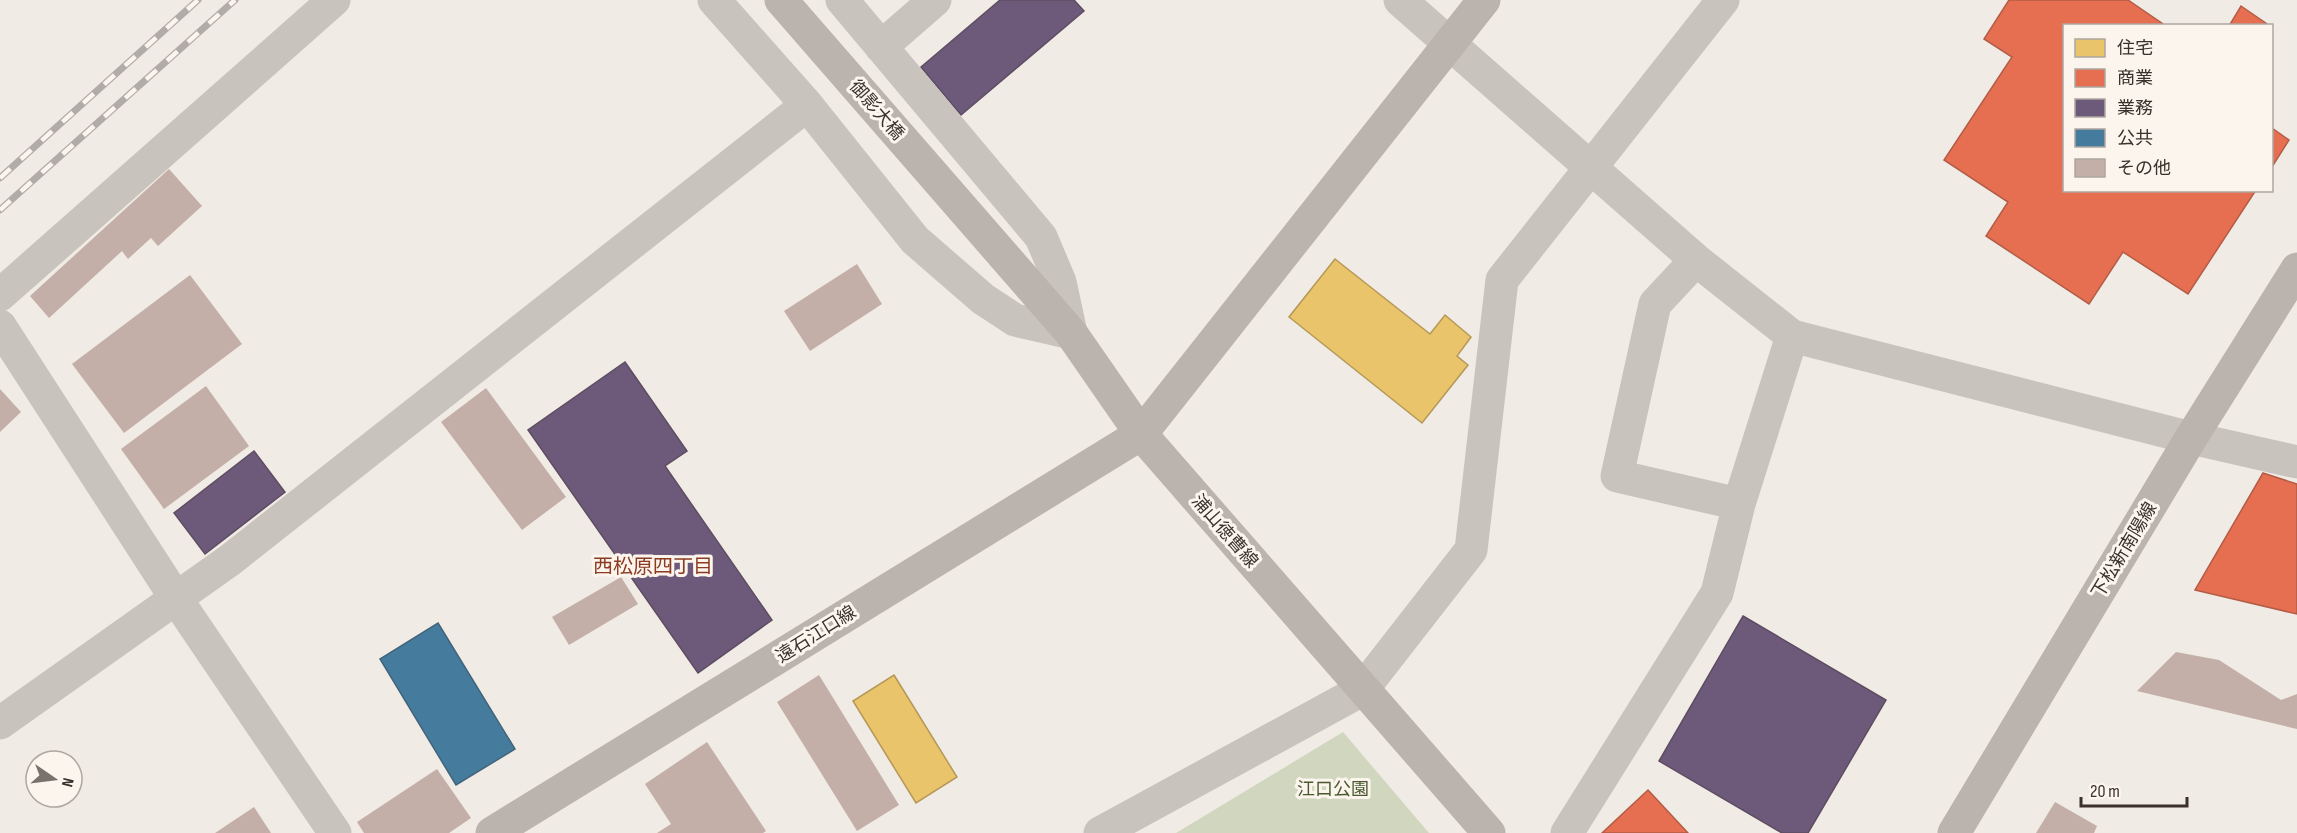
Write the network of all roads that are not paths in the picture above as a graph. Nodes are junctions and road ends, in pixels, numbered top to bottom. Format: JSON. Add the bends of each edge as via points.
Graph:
{"nodes":[{"id":1,"x":334,"y":0,"type":"edge"},
{"id":2,"x":714,"y":0,"type":"edge"},
{"id":3,"x":781,"y":0,"type":"edge"},
{"id":4,"x":842,"y":0,"type":"edge"},
{"id":5,"x":935,"y":0,"type":"edge"},
{"id":6,"x":1400,"y":0,"type":"edge"},
{"id":7,"x":1484,"y":0,"type":"edge"},
{"id":8,"x":1723,"y":0,"type":"edge"},
{"id":9,"x":1450,"y":43,"type":"junction"},
{"id":10,"x":881,"y":47,"type":"junction"},
{"id":11,"x":807,"y":105,"type":"junction"},
{"id":12,"x":1592,"y":168,"type":"junction"},
{"id":13,"x":972,"y":221,"type":"joint"},
{"id":14,"x":1696,"y":260,"type":"junction"},
{"id":15,"x":2297,"y":268,"type":"edge"},
{"id":16,"x":0,"y":295,"type":"edge"},
{"id":17,"x":0,"y":326,"type":"edge"},
{"id":18,"x":1071,"y":333,"type":"junction"},
{"id":19,"x":1792,"y":336,"type":"junction"},
{"id":20,"x":1141,"y":434,"type":"junction"},
{"id":21,"x":2191,"y":438,"type":"junction"},
{"id":22,"x":2297,"y":462,"type":"edge"},
{"id":23,"x":1739,"y":504,"type":"junction"},
{"id":24,"x":175,"y":597,"type":"junction"},
{"id":25,"x":1362,"y":690,"type":"junction"},
{"id":26,"x":0,"y":723,"type":"edge"},
{"id":27,"x":335,"y":833,"type":"edge"},
{"id":28,"x":492,"y":833,"type":"edge"},
{"id":29,"x":1100,"y":833,"type":"edge"},
{"id":30,"x":1489,"y":833,"type":"edge"},
{"id":31,"x":1567,"y":833,"type":"edge"},
{"id":32,"x":1954,"y":833,"type":"edge"}],
"edges":[{"from":1,"to":16,"type":"street"},
{"from":2,"to":11,"type":"street"},
{"from":3,"to":13,"type":"street","name":"御影大橋"},
{"from":4,"to":10,"type":"street"},
{"from":5,"to":10,"type":"street"},
{"from":6,"to":9,"type":"street"},
{"from":7,"to":9,"type":"street"},
{"from":8,"to":12,"type":"street"},
{"from":9,"to":12,"type":"street"},
{"from":9,"to":20,"type":"street"},
{"from":10,"to":18,"type":"street","via":[[1041,237],[1060,282]]},
{"from":11,"to":18,"type":"street","via":[[915,240],[983,299],[1015,320]]},
{"from":11,"to":24,"type":"street","via":[[230,560]]},
{"from":12,"to":14,"type":"street"},
{"from":12,"to":25,"type":"street","via":[[1502,280],[1471,550]]},
{"from":13,"to":18,"type":"street","name":"浦山徳曹線"},
{"from":14,"to":19,"type":"street"},
{"from":14,"to":23,"type":"street","via":[[1655,304],[1617,476]]},
{"from":15,"to":21,"type":"street","name":"下松新南陽線"},
{"from":17,"to":24,"type":"street"},
{"from":18,"to":20,"type":"street","name":"浦山徳曹線"},
{"from":19,"to":21,"type":"street"},
{"from":19,"to":23,"type":"street"},
{"from":20,"to":25,"type":"street","name":"浦山徳曹線"},
{"from":20,"to":28,"type":"street","name":"遠石江口線"},
{"from":21,"to":22,"type":"street"},
{"from":21,"to":32,"type":"street","name":"下松新南陽線"},
{"from":23,"to":31,"type":"street","via":[[1717,593]]},
{"from":24,"to":26,"type":"street"},
{"from":24,"to":27,"type":"street"},
{"from":25,"to":29,"type":"street"},
{"from":25,"to":30,"type":"street","name":"浦山徳曹線"}]}
